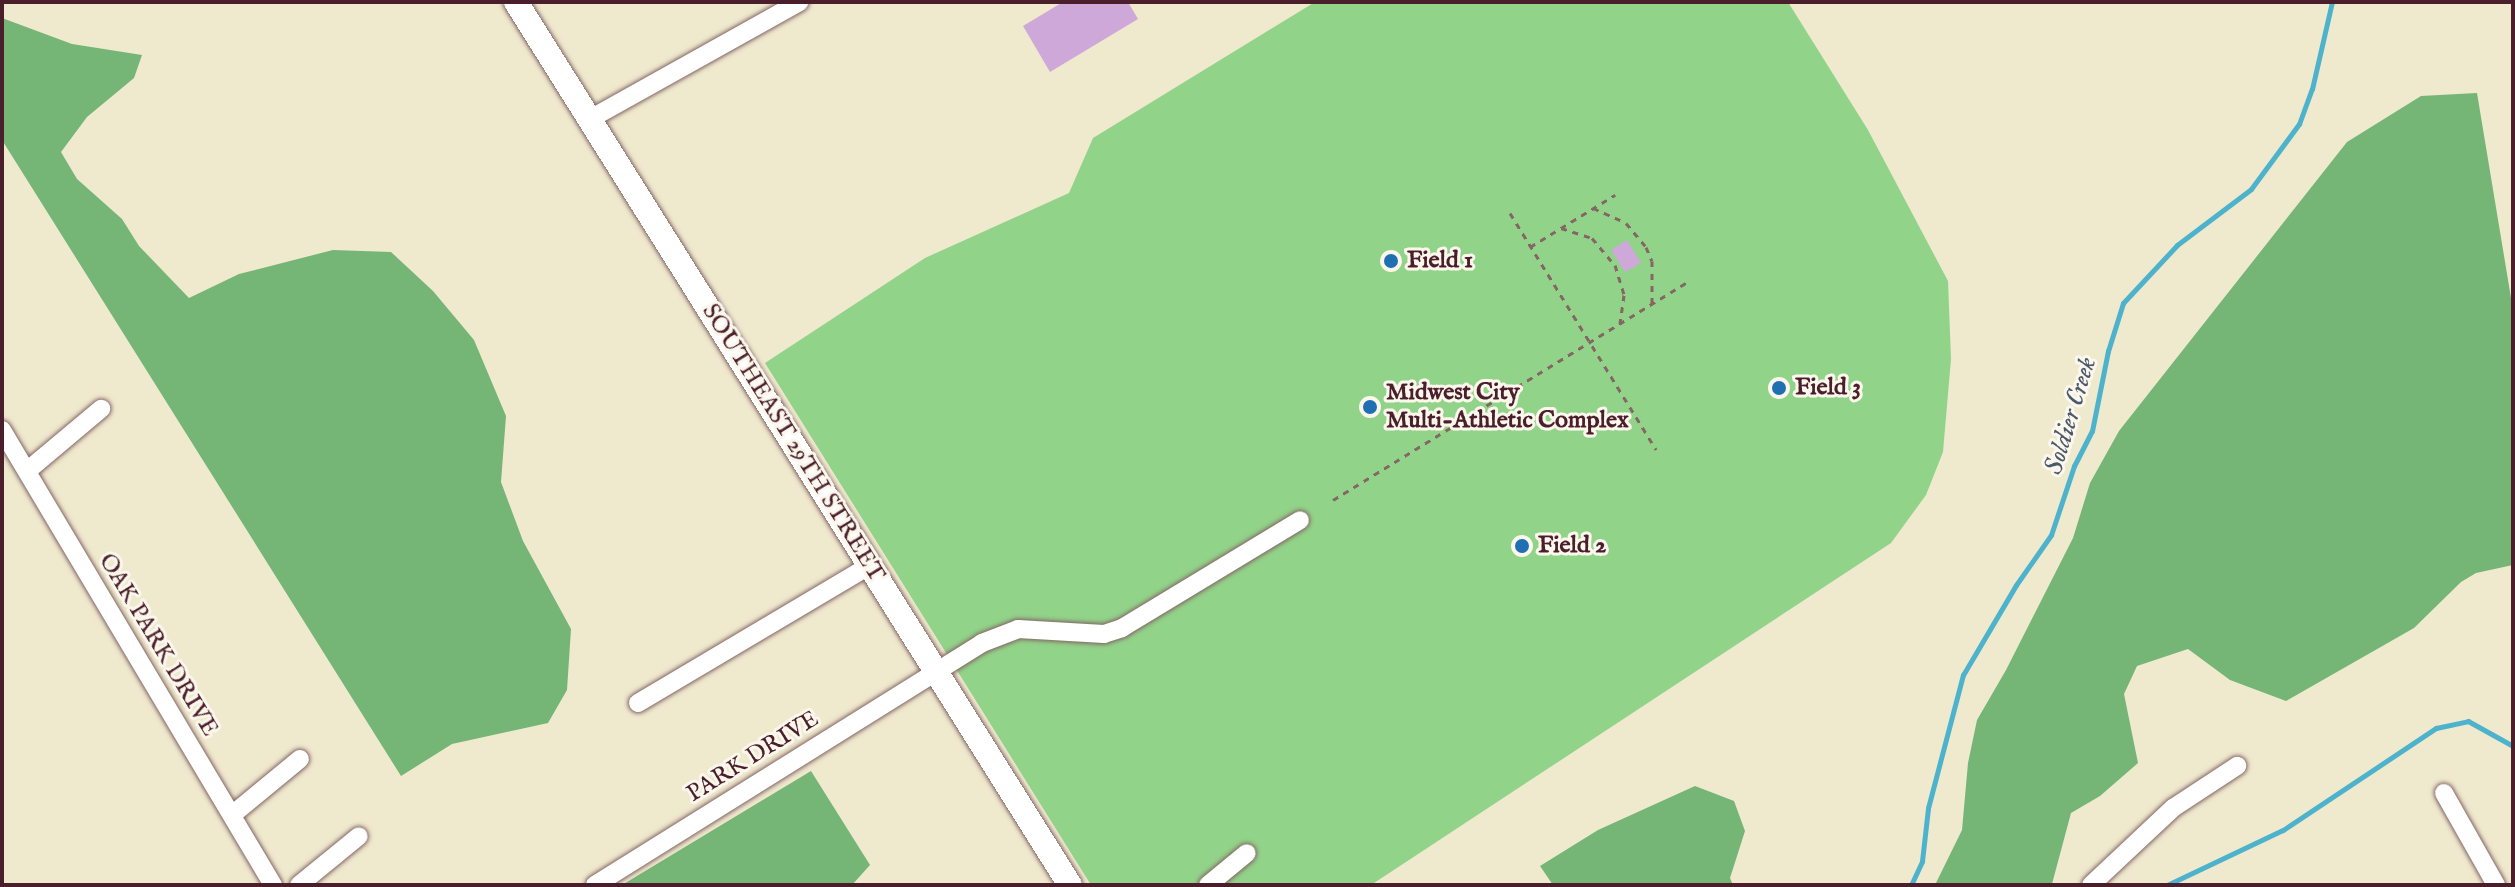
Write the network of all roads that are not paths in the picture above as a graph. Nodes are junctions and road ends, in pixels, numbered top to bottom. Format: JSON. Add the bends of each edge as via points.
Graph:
{"nodes":[{"id":1,"x":516,"y":2,"type":"edge"},
{"id":2,"x":799,"y":2,"type":"edge"},
{"id":3,"x":590,"y":119,"type":"junction"},
{"id":4,"x":101,"y":409,"type":"dead end"},
{"id":5,"x":2,"y":430,"type":"edge"},
{"id":6,"x":27,"y":471,"type":"junction"},
{"id":7,"x":1300,"y":520,"type":"dead end"},
{"id":8,"x":870,"y":565,"type":"junction"},
{"id":9,"x":936,"y":670,"type":"junction"},
{"id":10,"x":638,"y":703,"type":"dead end"},
{"id":11,"x":300,"y":759,"type":"dead end"},
{"id":12,"x":2237,"y":766,"type":"dead end"},
{"id":13,"x":2444,"y":793,"type":"dead end"},
{"id":14,"x":232,"y":815,"type":"junction"},
{"id":15,"x":359,"y":836,"type":"dead end"},
{"id":16,"x":1247,"y":853,"type":"dead end"},
{"id":17,"x":273,"y":885,"type":"edge"},
{"id":18,"x":299,"y":885,"type":"edge"},
{"id":19,"x":595,"y":885,"type":"edge"},
{"id":20,"x":1070,"y":885,"type":"edge"},
{"id":21,"x":1208,"y":885,"type":"edge"},
{"id":22,"x":2091,"y":885,"type":"edge"},
{"id":23,"x":2496,"y":885,"type":"edge"}],
"edges":[{"from":1,"to":3,"type":"main road","name":"SOUTHEAST 29TH STREET"},
{"from":2,"to":3,"type":"street"},
{"from":3,"to":8,"type":"main road","name":"SOUTHEAST 29TH STREET"},
{"from":4,"to":6,"type":"street"},
{"from":5,"to":6,"type":"street","name":"OAK PARK DRIVE"},
{"from":6,"to":14,"type":"street","name":"OAK PARK DRIVE"},
{"from":7,"to":9,"type":"street","name":"PARK DRIVE","via":[[1122,628],[1104,634],[1018,629]]},
{"from":8,"to":9,"type":"main road","name":"SOUTHEAST 29TH STREET"},
{"from":8,"to":10,"type":"street"},
{"from":9,"to":19,"type":"street","name":"PARK DRIVE"},
{"from":9,"to":20,"type":"main road","name":"SOUTHEAST 29TH STREET"},
{"from":11,"to":14,"type":"street"},
{"from":12,"to":22,"type":"street","via":[[2173,808]]},
{"from":13,"to":23,"type":"street"},
{"from":14,"to":17,"type":"street","name":"OAK PARK DRIVE"},
{"from":15,"to":18,"type":"street"},
{"from":16,"to":21,"type":"street"}]}
